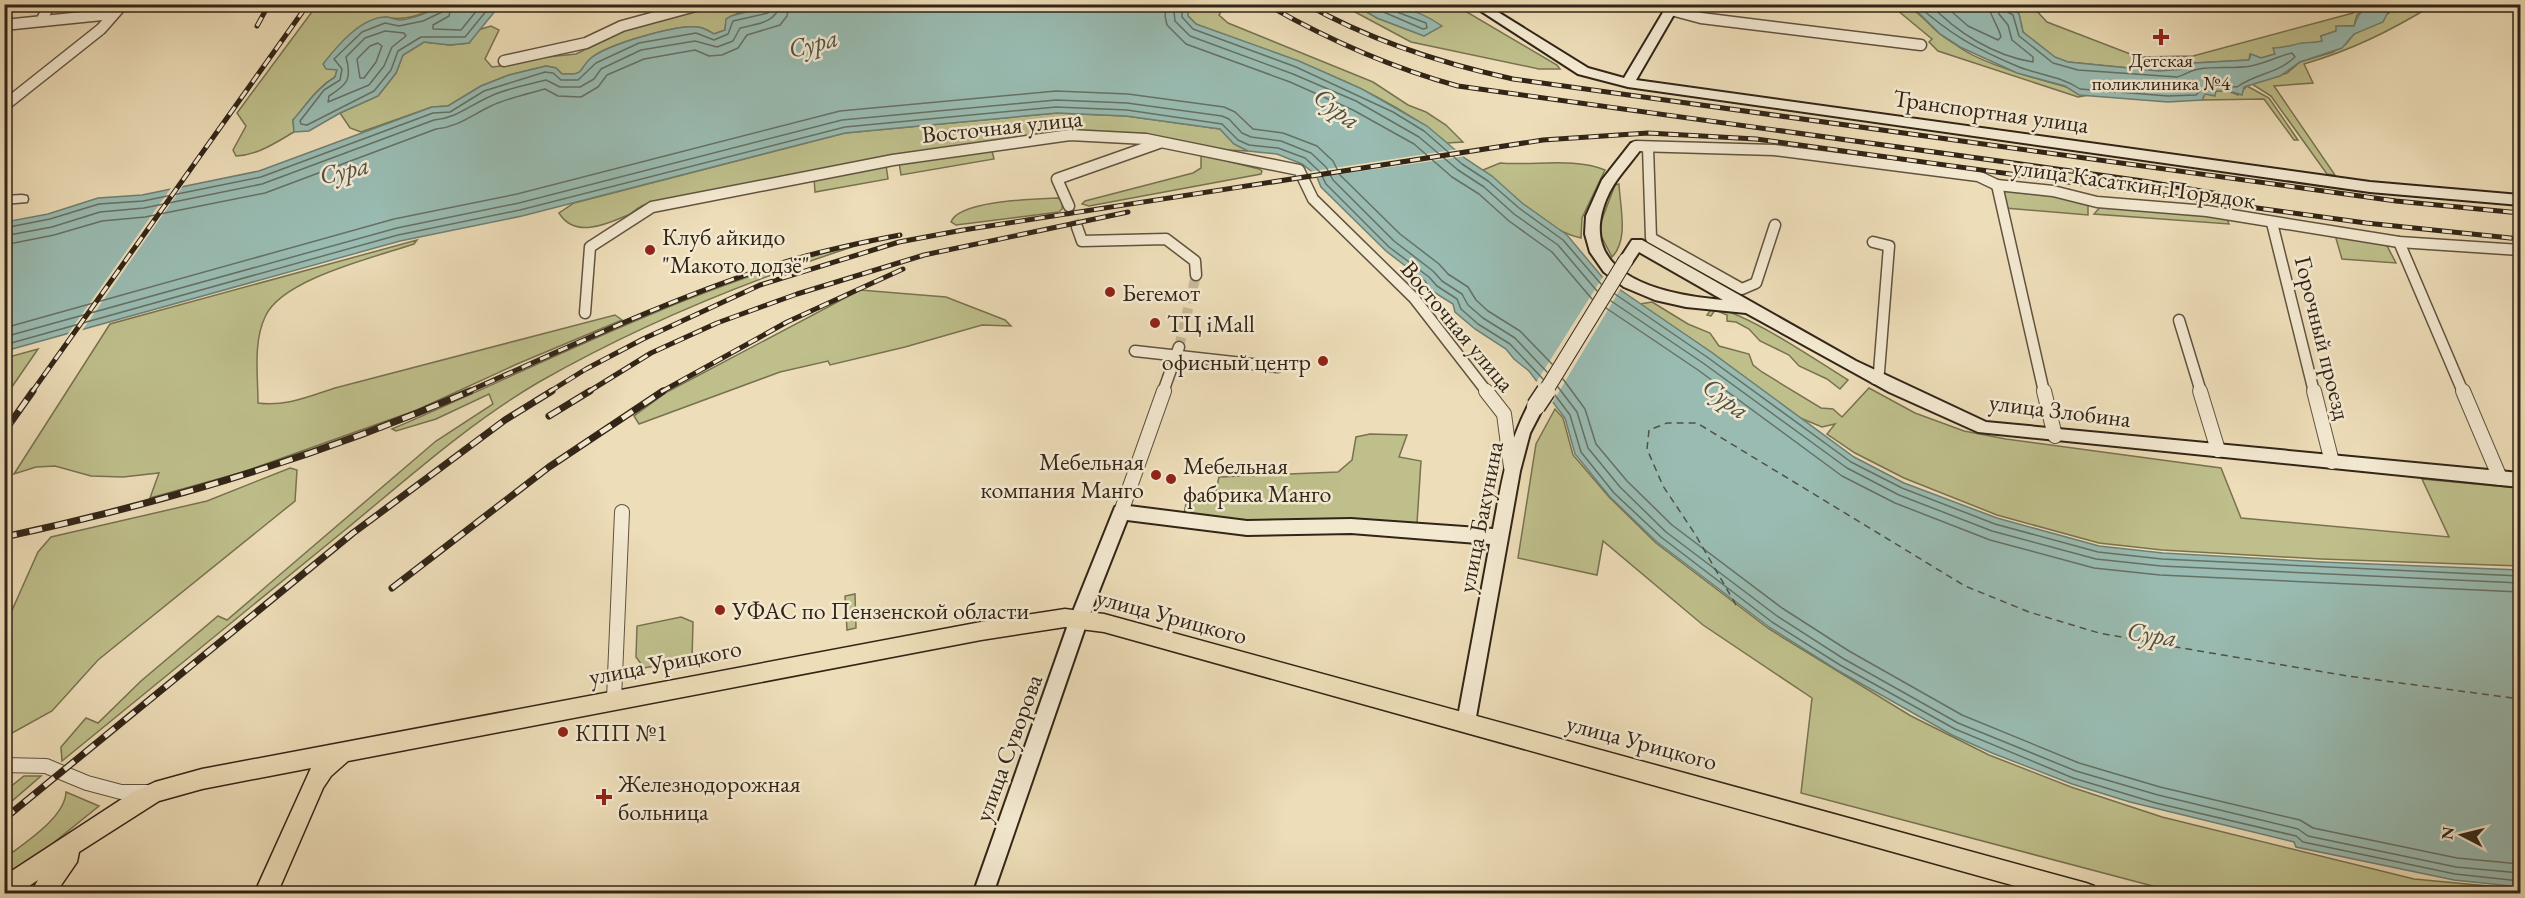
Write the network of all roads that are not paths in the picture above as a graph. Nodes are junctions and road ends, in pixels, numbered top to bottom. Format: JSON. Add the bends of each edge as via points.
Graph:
{"nodes":[{"id":1,"x":50,"y":4,"type":"edge"},
{"id":2,"x":123,"y":4,"type":"edge"},
{"id":3,"x":704,"y":4,"type":"edge"},
{"id":4,"x":1476,"y":4,"type":"edge"},
{"id":5,"x":1672,"y":8,"type":"edge"},
{"id":6,"x":112,"y":14,"type":"junction"},
{"id":7,"x":41,"y":21,"type":"junction"},
{"id":8,"x":4,"y":25,"type":"edge"},
{"id":9,"x":1921,"y":45,"type":"dead end"},
{"id":10,"x":504,"y":61,"type":"dead end"},
{"id":11,"x":1628,"y":83,"type":"junction"},
{"id":12,"x":4,"y":106,"type":"edge"},
{"id":13,"x":1162,"y":142,"type":"junction"},
{"id":14,"x":1642,"y":146,"type":"junction"},
{"id":15,"x":1997,"y":185,"type":"junction"},
{"id":16,"x":22,"y":199,"type":"dead end"},
{"id":17,"x":4,"y":200,"type":"edge"},
{"id":18,"x":2520,"y":200,"type":"edge"},
{"id":19,"x":1069,"y":206,"type":"tunnel mouth"},
{"id":20,"x":2272,"y":224,"type":"junction"},
{"id":21,"x":1775,"y":225,"type":"dead end"},
{"id":22,"x":1077,"y":227,"type":"tunnel mouth"},
{"id":23,"x":1873,"y":242,"type":"dead end"},
{"id":24,"x":2399,"y":242,"type":"junction"},
{"id":25,"x":1637,"y":243,"type":"joint"},
{"id":26,"x":2520,"y":250,"type":"edge"},
{"id":27,"x":1196,"y":275,"type":"tunnel mouth"},
{"id":28,"x":1752,"y":309,"type":"junction"},
{"id":29,"x":585,"y":313,"type":"dead end"},
{"id":30,"x":2179,"y":320,"type":"dead end"},
{"id":31,"x":1135,"y":351,"type":"dead end"},
{"id":32,"x":1177,"y":351,"type":"junction"},
{"id":33,"x":1278,"y":367,"type":"dead end"},
{"id":34,"x":1875,"y":379,"type":"junction"},
{"id":35,"x":2055,"y":436,"type":"junction"},
{"id":36,"x":2218,"y":450,"type":"junction"},
{"id":37,"x":2332,"y":462,"type":"junction"},
{"id":38,"x":1512,"y":471,"type":"junction"},
{"id":39,"x":2500,"y":478,"type":"junction"},
{"id":40,"x":2520,"y":480,"type":"edge"},
{"id":41,"x":622,"y":512,"type":"dead end"},
{"id":42,"x":1121,"y":512,"type":"junction"},
{"id":43,"x":1498,"y":537,"type":"junction"},
{"id":44,"x":1079,"y":619,"type":"junction"},
{"id":45,"x":614,"y":699,"type":"junction"},
{"id":46,"x":1467,"y":722,"type":"junction"},
{"id":47,"x":344,"y":750,"type":"junction"},
{"id":48,"x":295,"y":760,"type":"junction"},
{"id":49,"x":4,"y":765,"type":"edge"},
{"id":50,"x":315,"y":781,"type":"junction"},
{"id":51,"x":155,"y":792,"type":"junction"},
{"id":52,"x":97,"y":828,"type":"junction"},
{"id":53,"x":4,"y":889,"type":"edge"},
{"id":54,"x":41,"y":894,"type":"edge"},
{"id":55,"x":265,"y":894,"type":"edge"},
{"id":56,"x":982,"y":894,"type":"edge"},
{"id":57,"x":2086,"y":894,"type":"edge"}],
"edges":[{"from":1,"to":7,"type":"street"},
{"from":2,"to":6,"type":"street"},
{"from":3,"to":10,"type":"street","via":[[622,26],[586,43]]},
{"from":4,"to":11,"type":"main road","name":"Транспортная улица","via":[[1583,71]]},
{"from":5,"to":9,"type":"street","via":[[1701,18]]},
{"from":5,"to":11,"type":"main road"},
{"from":6,"to":7,"type":"street"},
{"from":6,"to":12,"type":"street","via":[[101,29]]},
{"from":7,"to":8,"type":"street"},
{"from":11,"to":18,"type":"main road","name":"Транспортная улица","via":[[2370,187]]},
{"from":13,"to":19,"type":"street","via":[[1057,179]]},
{"from":13,"to":29,"type":"street","name":"Восточная улица","via":[[1070,135],[893,160],[652,207],[590,247]]},
{"from":13,"to":38,"type":"street","name":"Восточная улица","via":[[1299,170],[1313,200],[1414,298],[1504,414]]},
{"from":14,"to":15,"type":"street","name":"улица Касаткин Порядок","via":[[1774,150],[1978,176]]},
{"from":14,"to":21,"type":"street","via":[[1651,238],[1742,289],[1756,283]]},
{"from":14,"to":28,"type":"main road","via":[[1618,166],[1591,223],[1591,239],[1600,260],[1629,284],[1652,292]]},
{"from":15,"to":20,"type":"street","name":"улица Касаткин Порядок","via":[[2053,190],[2097,202],[2206,211]]},
{"from":15,"to":35,"type":"street"},
{"from":16,"to":17,"type":"street"},
{"from":20,"to":24,"type":"street","name":"улица Касаткин Порядок"},
{"from":20,"to":37,"type":"street","name":"Горочный проезд"},
{"from":22,"to":27,"type":"street","via":[[1082,241],[1166,239],[1195,261]]},
{"from":23,"to":34,"type":"street","via":[[1889,246],[1879,372]]},
{"from":24,"to":26,"type":"street","name":"улица Касаткин Порядок"},
{"from":24,"to":39,"type":"street"},
{"from":25,"to":28,"type":"main road","name":"улица Злобина"},
{"from":25,"to":38,"type":"main road","name":"улица Бакунина","bridge":true,"via":[[1536,406],[1522,433]]},
{"from":28,"to":34,"type":"main road","name":"улица Злобина"},
{"from":30,"to":36,"type":"street"},
{"from":31,"to":32,"type":"street"},
{"from":32,"to":33,"type":"street"},
{"from":32,"to":42,"type":"street"},
{"from":34,"to":35,"type":"main road","name":"улица Злобина","via":[[1984,428]]},
{"from":35,"to":36,"type":"main road","name":"улица Злобина"},
{"from":36,"to":37,"type":"main road","name":"улица Злобина"},
{"from":37,"to":39,"type":"main road","name":"улица Злобина"},
{"from":38,"to":43,"type":"main road","name":"улица Бакунина"},
{"from":39,"to":40,"type":"main road","name":"улица Злобина"},
{"from":41,"to":45,"type":"street"},
{"from":42,"to":43,"type":"main road","via":[[1247,528],[1351,526]]},
{"from":42,"to":44,"type":"main road","name":"улица Суворова"},
{"from":43,"to":46,"type":"main road","name":"улица Бакунина"},
{"from":44,"to":45,"type":"main road","name":"улица Урицкого","via":[[981,631]]},
{"from":44,"to":46,"type":"main road","name":"улица Урицкого"},
{"from":44,"to":56,"type":"main road","name":"улица Суворова"},
{"from":45,"to":47,"type":"main road","name":"улица Урицкого"},
{"from":46,"to":57,"type":"main road","name":"улица Урицкого"},
{"from":47,"to":48,"type":"main road","name":"улица Урицкого"},
{"from":47,"to":50,"type":"main road"},
{"from":48,"to":50,"type":"main road","via":[[312,765]]},
{"from":48,"to":51,"type":"main road","name":"улица Урицкого"},
{"from":49,"to":51,"type":"street","via":[[46,766],[121,792]]},
{"from":50,"to":55,"type":"main road"},
{"from":51,"to":52,"type":"main road","name":"улица Урицкого"},
{"from":52,"to":53,"type":"main road"},
{"from":52,"to":54,"type":"main road","via":[[67,855]]}]}
